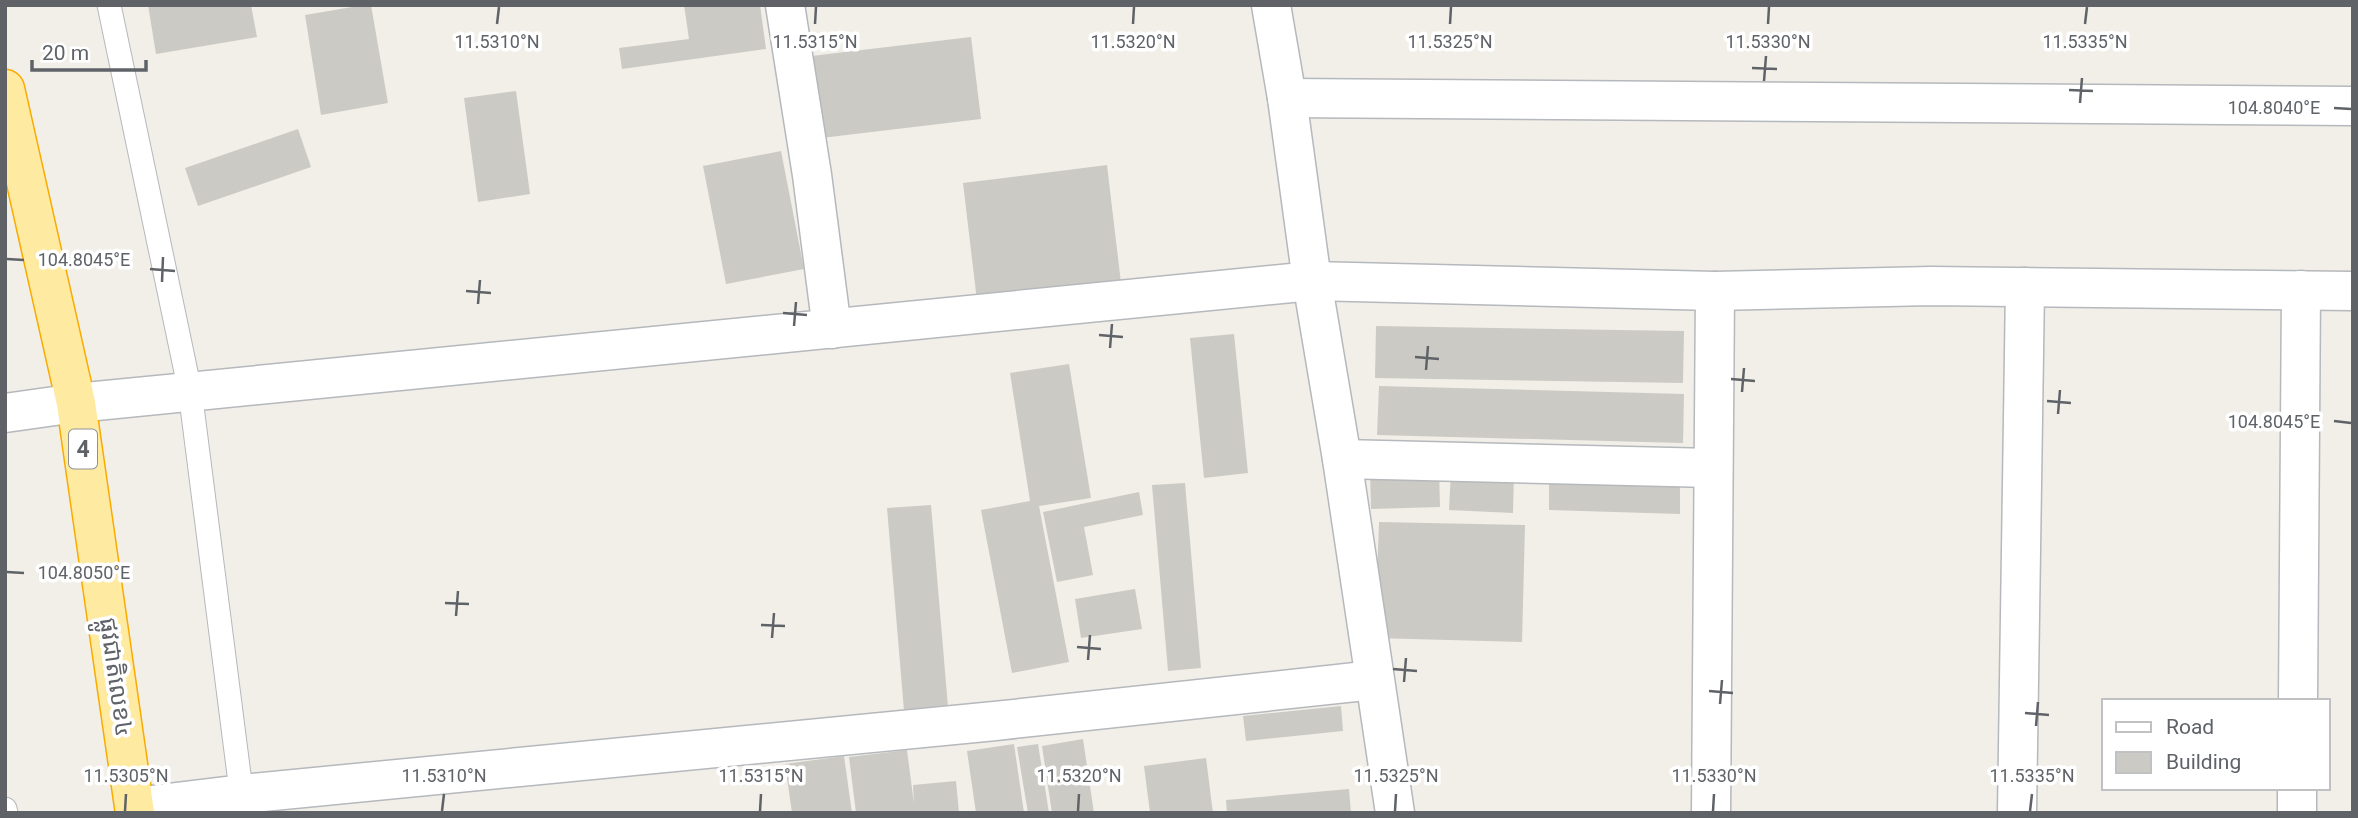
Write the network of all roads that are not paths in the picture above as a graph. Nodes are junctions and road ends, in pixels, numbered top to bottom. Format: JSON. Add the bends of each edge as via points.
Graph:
{"nodes":[{"id":1,"x":109,"y":5,"type":"edge"},
{"id":2,"x":785,"y":5,"type":"edge"},
{"id":3,"x":1271,"y":5,"type":"edge"},
{"id":4,"x":5,"y":89,"type":"edge"},
{"id":5,"x":1287,"y":98,"type":"junction"},
{"id":6,"x":2353,"y":106,"type":"edge"},
{"id":7,"x":1312,"y":281,"type":"junction"},
{"id":8,"x":2025,"y":287,"type":"junction"},
{"id":9,"x":1715,"y":290,"type":"junction"},
{"id":10,"x":2301,"y":290,"type":"junction"},
{"id":11,"x":2353,"y":290,"type":"edge"},
{"id":12,"x":832,"y":329,"type":"junction"},
{"id":13,"x":190,"y":391,"type":"junction"},
{"id":14,"x":76,"y":403,"type":"junction"},
{"id":15,"x":5,"y":413,"type":"edge"},
{"id":16,"x":1342,"y":459,"type":"junction"},
{"id":17,"x":1712,"y":468,"type":"junction"},
{"id":18,"x":1374,"y":680,"type":"junction"},
{"id":19,"x":2298,"y":699,"type":"edge"},
{"id":20,"x":2297,"y":790,"type":"edge"},
{"id":21,"x":243,"y":803,"type":"edge"},
{"id":22,"x":135,"y":810,"type":"edge"},
{"id":23,"x":1395,"y":813,"type":"edge"},
{"id":24,"x":1711,"y":813,"type":"edge"},
{"id":25,"x":2017,"y":813,"type":"edge"},
{"id":26,"x":2297,"y":813,"type":"edge"}],
"edges":[{"from":1,"to":13,"type":"lane"},
{"from":2,"to":12,"type":"street"},
{"from":3,"to":5,"type":"street"},
{"from":4,"to":14,"type":"highway","name":"ផ្លូវជាតិលេខ៤","number":"4"},
{"from":5,"to":6,"type":"street"},
{"from":5,"to":7,"type":"street"},
{"from":7,"to":9,"type":"street"},
{"from":7,"to":12,"type":"street"},
{"from":7,"to":16,"type":"street"},
{"from":8,"to":9,"type":"street"},
{"from":8,"to":10,"type":"street"},
{"from":8,"to":25,"type":"street"},
{"from":9,"to":17,"type":"street"},
{"from":10,"to":11,"type":"street"},
{"from":10,"to":19,"type":"street"},
{"from":12,"to":13,"type":"street"},
{"from":13,"to":14,"type":"street"},
{"from":13,"to":21,"type":"lane"},
{"from":14,"to":15,"type":"street"},
{"from":14,"to":22,"type":"highway","name":"ផ្លូវជាតិលេខ៤","number":"4"},
{"from":16,"to":17,"type":"street"},
{"from":16,"to":18,"type":"street"},
{"from":17,"to":24,"type":"street"},
{"from":18,"to":21,"type":"street"},
{"from":18,"to":23,"type":"street"},
{"from":20,"to":26,"type":"street"},
{"from":21,"to":22,"type":"street"}]}
